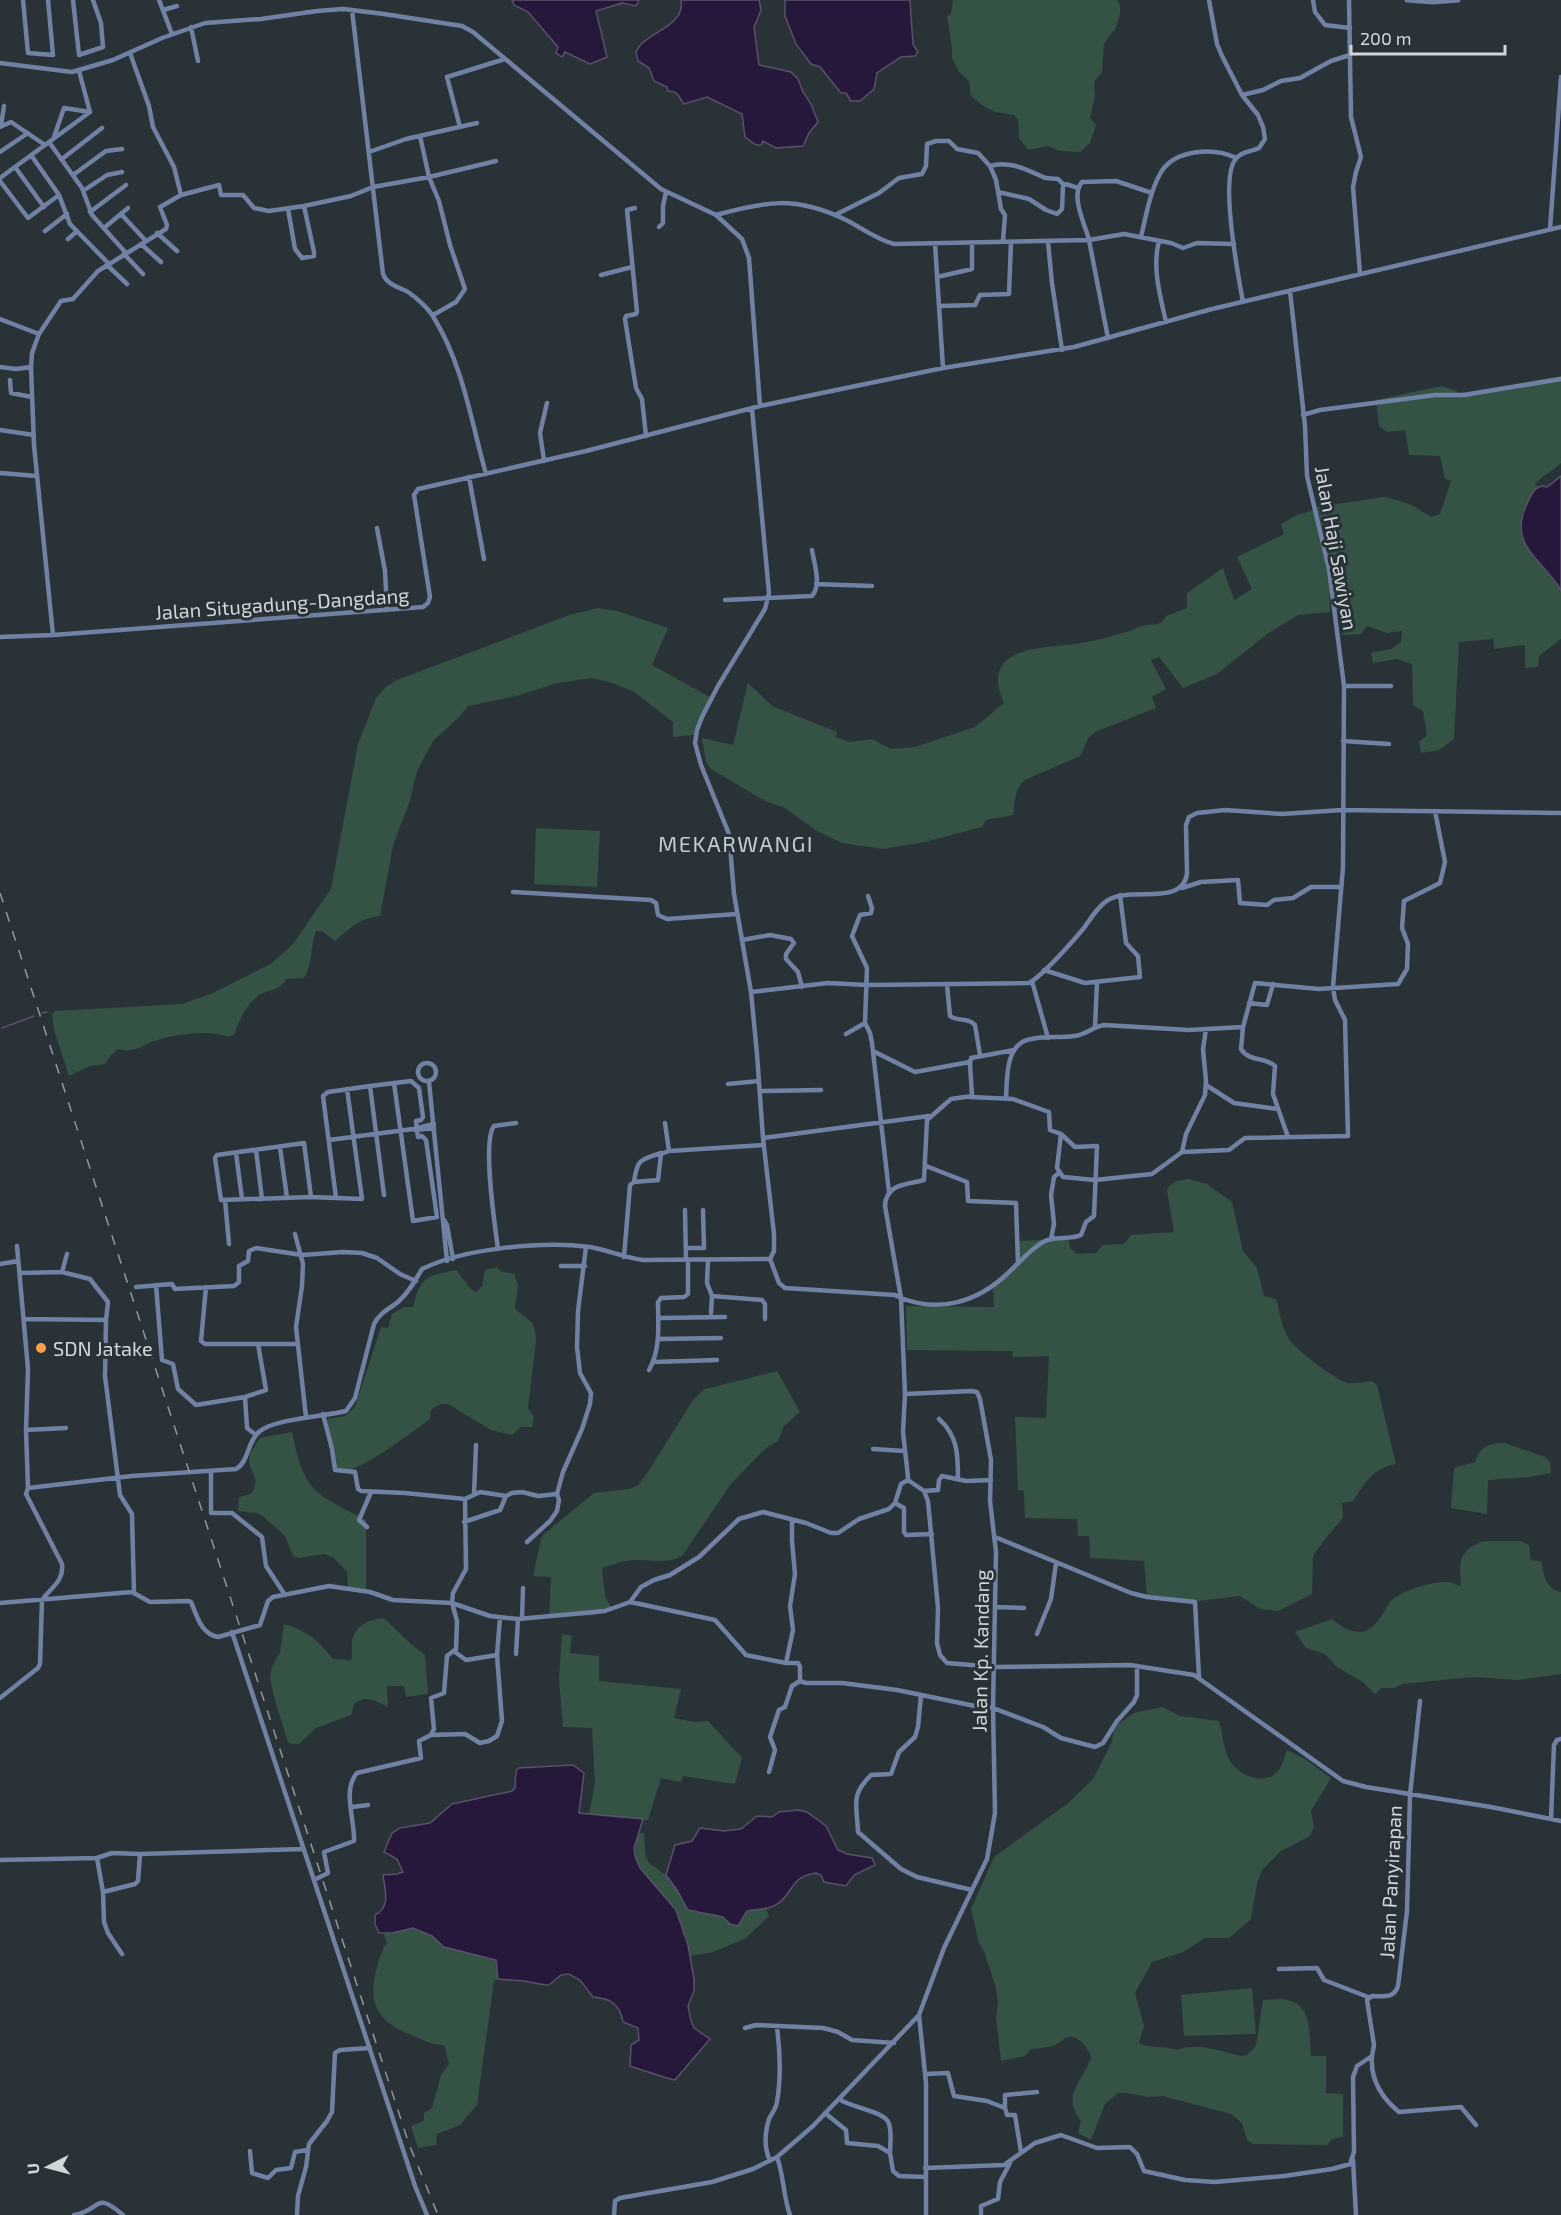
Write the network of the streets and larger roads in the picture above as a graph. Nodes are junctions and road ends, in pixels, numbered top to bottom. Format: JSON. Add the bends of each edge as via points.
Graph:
{"nodes":[{"id":1,"x":23,"y":0,"type":"edge"},
{"id":2,"x":48,"y":0,"type":"edge"},
{"id":3,"x":73,"y":0,"type":"edge"},
{"id":4,"x":93,"y":0,"type":"edge"},
{"id":5,"x":159,"y":0,"type":"edge"},
{"id":6,"x":1209,"y":0,"type":"edge"},
{"id":7,"x":1313,"y":0,"type":"edge"},
{"id":8,"x":1349,"y":0,"type":"edge"},
{"id":9,"x":1407,"y":0,"type":"edge"},
{"id":10,"x":1458,"y":0,"type":"edge"},
{"id":11,"x":177,"y":6,"type":"dead end"},
{"id":12,"x":163,"y":10,"type":"junction"},
{"id":13,"x":351,"y":10,"type":"junction"},
{"id":14,"x":191,"y":27,"type":"junction"},
{"id":15,"x":1350,"y":28,"type":"junction"},
{"id":16,"x":172,"y":34,"type":"junction"},
{"id":17,"x":130,"y":53,"type":"junction"},
{"id":18,"x":1350,"y":55,"type":"junction"},
{"id":19,"x":505,"y":59,"type":"junction"},
{"id":20,"x":198,"y":61,"type":"dead end"},
{"id":21,"x":0,"y":63,"type":"edge"},
{"id":22,"x":79,"y":71,"type":"junction"},
{"id":23,"x":1561,"y":77,"type":"edge"},
{"id":24,"x":1242,"y":95,"type":"junction"},
{"id":25,"x":4,"y":106,"type":"dead end"},
{"id":26,"x":90,"y":112,"type":"junction"},
{"id":27,"x":477,"y":123,"type":"dead end"},
{"id":28,"x":1,"y":126,"type":"edge"},
{"id":29,"x":460,"y":127,"type":"junction"},
{"id":30,"x":102,"y":128,"type":"dead end"},
{"id":31,"x":28,"y":133,"type":"junction"},
{"id":32,"x":420,"y":136,"type":"junction"},
{"id":33,"x":54,"y":138,"type":"junction"},
{"id":34,"x":47,"y":143,"type":"junction"},
{"id":35,"x":122,"y":149,"type":"dead end"},
{"id":36,"x":0,"y":152,"type":"edge"},
{"id":37,"x":369,"y":152,"type":"junction"},
{"id":38,"x":31,"y":155,"type":"junction"},
{"id":39,"x":1236,"y":158,"type":"junction"},
{"id":40,"x":62,"y":159,"type":"junction"},
{"id":41,"x":496,"y":161,"type":"dead end"},
{"id":42,"x":990,"y":166,"type":"junction"},
{"id":43,"x":15,"y":167,"type":"junction"},
{"id":44,"x":122,"y":171,"type":"dead end"},
{"id":45,"x":73,"y":175,"type":"junction"},
{"id":46,"x":429,"y":177,"type":"junction"},
{"id":47,"x":0,"y":179,"type":"edge"},
{"id":48,"x":126,"y":185,"type":"dead end"},
{"id":49,"x":1064,"y":185,"type":"junction"},
{"id":50,"x":373,"y":187,"type":"junction"},
{"id":51,"x":1078,"y":188,"type":"junction"},
{"id":52,"x":83,"y":191,"type":"junction"},
{"id":53,"x":666,"y":192,"type":"junction"},
{"id":54,"x":998,"y":192,"type":"junction"},
{"id":55,"x":1152,"y":193,"type":"junction"},
{"id":56,"x":59,"y":195,"type":"junction"},
{"id":57,"x":181,"y":195,"type":"junction"},
{"id":58,"x":304,"y":206,"type":"junction"},
{"id":59,"x":44,"y":207,"type":"junction"},
{"id":60,"x":128,"y":208,"type":"dead end"},
{"id":61,"x":635,"y":208,"type":"dead end"},
{"id":62,"x":288,"y":209,"type":"junction"},
{"id":63,"x":90,"y":212,"type":"junction"},
{"id":64,"x":67,"y":214,"type":"junction"},
{"id":65,"x":121,"y":214,"type":"junction"},
{"id":66,"x":716,"y":215,"type":"junction"},
{"id":67,"x":835,"y":216,"type":"junction"},
{"id":68,"x":659,"y":227,"type":"dead end"},
{"id":69,"x":1561,"y":227,"type":"edge"},
{"id":70,"x":104,"y":228,"type":"junction"},
{"id":71,"x":1550,"y":229,"type":"junction"},
{"id":72,"x":45,"y":231,"type":"dead end"},
{"id":73,"x":76,"y":232,"type":"junction"},
{"id":74,"x":157,"y":233,"type":"junction"},
{"id":75,"x":1141,"y":237,"type":"junction"},
{"id":76,"x":68,"y":239,"type":"dead end"},
{"id":77,"x":1089,"y":240,"type":"junction"},
{"id":78,"x":1004,"y":241,"type":"junction"},
{"id":79,"x":1159,"y":241,"type":"junction"},
{"id":80,"x":144,"y":242,"type":"junction"},
{"id":81,"x":1011,"y":242,"type":"junction"},
{"id":82,"x":1048,"y":242,"type":"junction"},
{"id":83,"x":972,"y":243,"type":"junction"},
{"id":84,"x":936,"y":244,"type":"junction"},
{"id":85,"x":1234,"y":244,"type":"junction"},
{"id":86,"x":177,"y":251,"type":"dead end"},
{"id":87,"x":125,"y":254,"type":"junction"},
{"id":88,"x":161,"y":262,"type":"dead end"},
{"id":89,"x":108,"y":265,"type":"junction"},
{"id":90,"x":632,"y":267,"type":"junction"},
{"id":91,"x":144,"y":274,"type":"dead end"},
{"id":92,"x":1360,"y":274,"type":"junction"},
{"id":93,"x":601,"y":275,"type":"dead end"},
{"id":94,"x":937,"y":277,"type":"junction"},
{"id":95,"x":127,"y":284,"type":"dead end"},
{"id":96,"x":1290,"y":291,"type":"junction"},
{"id":97,"x":1243,"y":302,"type":"junction"},
{"id":98,"x":939,"y":306,"type":"junction"},
{"id":99,"x":433,"y":315,"type":"junction"},
{"id":100,"x":0,"y":319,"type":"edge"},
{"id":101,"x":1166,"y":322,"type":"junction"},
{"id":102,"x":39,"y":334,"type":"junction"},
{"id":103,"x":1108,"y":338,"type":"junction"},
{"id":104,"x":1062,"y":350,"type":"junction"},
{"id":105,"x":0,"y":367,"type":"edge"},
{"id":106,"x":31,"y":367,"type":"junction"},
{"id":107,"x":943,"y":368,"type":"junction"},
{"id":108,"x":1561,"y":379,"type":"edge"},
{"id":109,"x":10,"y":380,"type":"dead end"},
{"id":110,"x":32,"y":397,"type":"junction"},
{"id":111,"x":547,"y":403,"type":"dead end"},
{"id":112,"x":760,"y":406,"type":"junction"},
{"id":113,"x":752,"y":409,"type":"junction"},
{"id":114,"x":1303,"y":415,"type":"junction"},
{"id":115,"x":0,"y":430,"type":"edge"},
{"id":116,"x":34,"y":435,"type":"junction"},
{"id":117,"x":646,"y":436,"type":"junction"},
{"id":118,"x":544,"y":460,"type":"junction"},
{"id":119,"x":0,"y":473,"type":"edge"},
{"id":120,"x":486,"y":474,"type":"junction"},
{"id":121,"x":37,"y":476,"type":"junction"},
{"id":122,"x":470,"y":477,"type":"junction"},
{"id":123,"x":377,"y":528,"type":"dead end"},
{"id":124,"x":812,"y":550,"type":"dead end"},
{"id":125,"x":484,"y":559,"type":"dead end"},
{"id":126,"x":816,"y":584,"type":"junction"},
{"id":127,"x":872,"y":586,"type":"dead end"},
{"id":128,"x":768,"y":599,"type":"junction"},
{"id":129,"x":725,"y":600,"type":"dead end"},
{"id":130,"x":387,"y":610,"type":"junction"},
{"id":131,"x":53,"y":635,"type":"junction"},
{"id":132,"x":0,"y":637,"type":"edge"},
{"id":133,"x":1344,"y":686,"type":"junction"},
{"id":134,"x":1391,"y":686,"type":"dead end"},
{"id":135,"x":1343,"y":741,"type":"junction"},
{"id":136,"x":1389,"y":744,"type":"dead end"},
{"id":137,"x":1342,"y":810,"type":"junction"},
{"id":138,"x":1435,"y":811,"type":"junction"},
{"id":139,"x":1561,"y":813,"type":"edge"},
{"id":140,"x":1340,"y":887,"type":"junction"},
{"id":141,"x":1179,"y":888,"type":"junction"},
{"id":142,"x":513,"y":892,"type":"dead end"},
{"id":143,"x":1120,"y":895,"type":"junction"},
{"id":144,"x":868,"y":896,"type":"dead end"},
{"id":145,"x":737,"y":914,"type":"junction"},
{"id":146,"x":742,"y":940,"type":"junction"},
{"id":147,"x":1044,"y":970,"type":"junction"},
{"id":148,"x":1032,"y":981,"type":"junction"},
{"id":149,"x":1097,"y":982,"type":"junction"},
{"id":150,"x":1273,"y":984,"type":"junction"},
{"id":151,"x":867,"y":985,"type":"junction"},
{"id":152,"x":947,"y":985,"type":"junction"},
{"id":153,"x":802,"y":987,"type":"junction"},
{"id":154,"x":1333,"y":987,"type":"junction"},
{"id":155,"x":751,"y":992,"type":"junction"},
{"id":156,"x":1249,"y":1003,"type":"junction"},
{"id":157,"x":865,"y":1023,"type":"junction"},
{"id":158,"x":1095,"y":1027,"type":"junction"},
{"id":159,"x":1243,"y":1027,"type":"junction"},
{"id":160,"x":1206,"y":1029,"type":"junction"},
{"id":161,"x":846,"y":1034,"type":"dead end"},
{"id":162,"x":1048,"y":1038,"type":"junction"},
{"id":163,"x":1014,"y":1050,"type":"junction"},
{"id":164,"x":873,"y":1051,"type":"junction"},
{"id":165,"x":980,"y":1055,"type":"junction"},
{"id":166,"x":970,"y":1062,"type":"junction"},
{"id":167,"x":759,"y":1081,"type":"junction"},
{"id":168,"x":429,"y":1082,"type":"junction"},
{"id":169,"x":394,"y":1083,"type":"junction"},
{"id":170,"x":728,"y":1084,"type":"dead end"},
{"id":171,"x":1206,"y":1085,"type":"junction"},
{"id":172,"x":370,"y":1086,"type":"junction"},
{"id":173,"x":347,"y":1089,"type":"junction"},
{"id":174,"x":820,"y":1090,"type":"dead end"},
{"id":175,"x":760,"y":1091,"type":"junction"},
{"id":176,"x":970,"y":1097,"type":"junction"},
{"id":177,"x":1006,"y":1099,"type":"junction"},
{"id":178,"x":1278,"y":1109,"type":"junction"},
{"id":179,"x":929,"y":1116,"type":"junction"},
{"id":180,"x":516,"y":1123,"type":"dead end"},
{"id":181,"x":665,"y":1123,"type":"dead end"},
{"id":182,"x":881,"y":1123,"type":"junction"},
{"id":183,"x":434,"y":1126,"type":"junction"},
{"id":184,"x":415,"y":1129,"type":"junction"},
{"id":185,"x":401,"y":1131,"type":"junction"},
{"id":186,"x":376,"y":1134,"type":"junction"},
{"id":187,"x":1061,"y":1134,"type":"junction"},
{"id":188,"x":354,"y":1137,"type":"junction"},
{"id":189,"x":1288,"y":1137,"type":"junction"},
{"id":190,"x":763,"y":1138,"type":"junction"},
{"id":191,"x":329,"y":1140,"type":"junction"},
{"id":192,"x":764,"y":1145,"type":"junction"},
{"id":193,"x":280,"y":1147,"type":"junction"},
{"id":194,"x":256,"y":1150,"type":"junction"},
{"id":195,"x":666,"y":1151,"type":"junction"},
{"id":196,"x":1182,"y":1152,"type":"junction"},
{"id":197,"x":236,"y":1153,"type":"junction"},
{"id":198,"x":926,"y":1166,"type":"junction"},
{"id":199,"x":1060,"y":1172,"type":"junction"},
{"id":200,"x":1095,"y":1180,"type":"junction"},
{"id":201,"x":634,"y":1182,"type":"junction"},
{"id":202,"x":889,"y":1192,"type":"junction"},
{"id":203,"x":384,"y":1195,"type":"dead end"},
{"id":204,"x":311,"y":1197,"type":"junction"},
{"id":205,"x":287,"y":1198,"type":"junction"},
{"id":206,"x":336,"y":1198,"type":"junction"},
{"id":207,"x":242,"y":1199,"type":"junction"},
{"id":208,"x":262,"y":1199,"type":"junction"},
{"id":209,"x":225,"y":1200,"type":"junction"},
{"id":210,"x":685,"y":1209,"type":"dead end"},
{"id":211,"x":703,"y":1210,"type":"dead end"},
{"id":212,"x":296,"y":1234,"type":"dead end"},
{"id":213,"x":1052,"y":1239,"type":"junction"},
{"id":214,"x":229,"y":1244,"type":"dead end"},
{"id":215,"x":17,"y":1246,"type":"dead end"},
{"id":216,"x":586,"y":1247,"type":"junction"},
{"id":217,"x":686,"y":1248,"type":"junction"},
{"id":218,"x":498,"y":1249,"type":"junction"},
{"id":219,"x":67,"y":1254,"type":"dead end"},
{"id":220,"x":302,"y":1255,"type":"junction"},
{"id":221,"x":624,"y":1257,"type":"junction"},
{"id":222,"x":771,"y":1259,"type":"junction"},
{"id":223,"x":450,"y":1260,"type":"junction"},
{"id":224,"x":687,"y":1260,"type":"junction"},
{"id":225,"x":708,"y":1260,"type":"junction"},
{"id":226,"x":18,"y":1261,"type":"junction"},
{"id":227,"x":0,"y":1264,"type":"edge"},
{"id":228,"x":1018,"y":1264,"type":"junction"},
{"id":229,"x":561,"y":1266,"type":"dead end"},
{"id":230,"x":585,"y":1266,"type":"junction"},
{"id":231,"x":63,"y":1272,"type":"junction"},
{"id":232,"x":20,"y":1273,"type":"junction"},
{"id":233,"x":416,"y":1281,"type":"junction"},
{"id":234,"x":156,"y":1285,"type":"junction"},
{"id":235,"x":136,"y":1287,"type":"dead end"},
{"id":236,"x":206,"y":1287,"type":"junction"},
{"id":237,"x":712,"y":1296,"type":"junction"},
{"id":238,"x":901,"y":1298,"type":"junction"},
{"id":239,"x":711,"y":1313,"type":"dead end"},
{"id":240,"x":725,"y":1317,"type":"dead end"},
{"id":241,"x":24,"y":1318,"type":"junction"},
{"id":242,"x":659,"y":1318,"type":"junction"},
{"id":243,"x":765,"y":1319,"type":"dead end"},
{"id":244,"x":106,"y":1320,"type":"junction"},
{"id":245,"x":721,"y":1338,"type":"dead end"},
{"id":246,"x":658,"y":1339,"type":"junction"},
{"id":247,"x":258,"y":1344,"type":"junction"},
{"id":248,"x":297,"y":1344,"type":"junction"},
{"id":249,"x":717,"y":1360,"type":"dead end"},
{"id":250,"x":653,"y":1362,"type":"junction"},
{"id":251,"x":649,"y":1370,"type":"dead end"},
{"id":252,"x":905,"y":1394,"type":"junction"},
{"id":253,"x":245,"y":1397,"type":"junction"},
{"id":254,"x":323,"y":1414,"type":"junction"},
{"id":255,"x":306,"y":1417,"type":"junction"},
{"id":256,"x":939,"y":1419,"type":"dead end"},
{"id":257,"x":66,"y":1428,"type":"dead end"},
{"id":258,"x":26,"y":1430,"type":"junction"},
{"id":259,"x":256,"y":1435,"type":"junction"},
{"id":260,"x":476,"y":1444,"type":"dead end"},
{"id":261,"x":873,"y":1449,"type":"dead end"},
{"id":262,"x":904,"y":1451,"type":"junction"},
{"id":263,"x":211,"y":1471,"type":"junction"},
{"id":264,"x":118,"y":1477,"type":"junction"},
{"id":265,"x":958,"y":1479,"type":"junction"},
{"id":266,"x":909,"y":1480,"type":"junction"},
{"id":267,"x":991,"y":1480,"type":"junction"},
{"id":268,"x":28,"y":1488,"type":"junction"},
{"id":269,"x":924,"y":1491,"type":"junction"},
{"id":270,"x":371,"y":1492,"type":"junction"},
{"id":271,"x":557,"y":1494,"type":"junction"},
{"id":272,"x":474,"y":1495,"type":"junction"},
{"id":273,"x":506,"y":1496,"type":"junction"},
{"id":274,"x":465,"y":1499,"type":"junction"},
{"id":275,"x":896,"y":1503,"type":"junction"},
{"id":276,"x":792,"y":1520,"type":"junction"},
{"id":277,"x":464,"y":1522,"type":"junction"},
{"id":278,"x":367,"y":1527,"type":"dead end"},
{"id":279,"x":932,"y":1534,"type":"junction"},
{"id":280,"x":994,"y":1537,"type":"junction"},
{"id":281,"x":527,"y":1542,"type":"dead end"},
{"id":282,"x":1056,"y":1563,"type":"junction"},
{"id":283,"x":523,"y":1588,"type":"dead end"},
{"id":284,"x":134,"y":1593,"type":"junction"},
{"id":285,"x":285,"y":1594,"type":"junction"},
{"id":286,"x":42,"y":1600,"type":"junction"},
{"id":287,"x":630,"y":1602,"type":"junction"},
{"id":288,"x":0,"y":1603,"type":"edge"},
{"id":289,"x":452,"y":1603,"type":"junction"},
{"id":290,"x":995,"y":1607,"type":"junction"},
{"id":291,"x":1024,"y":1608,"type":"dead end"},
{"id":292,"x":500,"y":1618,"type":"junction"},
{"id":293,"x":520,"y":1619,"type":"junction"},
{"id":294,"x":232,"y":1632,"type":"junction"},
{"id":295,"x":1037,"y":1634,"type":"dead end"},
{"id":296,"x":455,"y":1652,"type":"junction"},
{"id":297,"x":516,"y":1654,"type":"dead end"},
{"id":298,"x":497,"y":1655,"type":"junction"},
{"id":299,"x":786,"y":1663,"type":"junction"},
{"id":300,"x":1137,"y":1666,"type":"junction"},
{"id":301,"x":995,"y":1667,"type":"junction"},
{"id":302,"x":1199,"y":1677,"type":"junction"},
{"id":303,"x":800,"y":1681,"type":"junction"},
{"id":304,"x":921,"y":1695,"type":"junction"},
{"id":305,"x":0,"y":1698,"type":"edge"},
{"id":306,"x":1420,"y":1701,"type":"dead end"},
{"id":307,"x":993,"y":1708,"type":"junction"},
{"id":308,"x":431,"y":1735,"type":"junction"},
{"id":309,"x":1561,"y":1739,"type":"edge"},
{"id":310,"x":769,"y":1772,"type":"dead end"},
{"id":311,"x":1410,"y":1795,"type":"junction"},
{"id":312,"x":368,"y":1805,"type":"dead end"},
{"id":313,"x":352,"y":1807,"type":"junction"},
{"id":314,"x":1551,"y":1819,"type":"junction"},
{"id":315,"x":1561,"y":1821,"type":"edge"},
{"id":316,"x":303,"y":1849,"type":"junction"},
{"id":317,"x":140,"y":1854,"type":"junction"},
{"id":318,"x":97,"y":1858,"type":"junction"},
{"id":319,"x":0,"y":1860,"type":"edge"},
{"id":320,"x":314,"y":1880,"type":"junction"},
{"id":321,"x":972,"y":1890,"type":"junction"},
{"id":322,"x":103,"y":1892,"type":"junction"},
{"id":323,"x":122,"y":1954,"type":"dead end"},
{"id":324,"x":1279,"y":1969,"type":"dead end"},
{"id":325,"x":1368,"y":1997,"type":"junction"},
{"id":326,"x":920,"y":2015,"type":"junction"},
{"id":327,"x":777,"y":2027,"type":"junction"},
{"id":328,"x":745,"y":2028,"type":"dead end"},
{"id":329,"x":894,"y":2043,"type":"junction"},
{"id":330,"x":370,"y":2048,"type":"junction"},
{"id":331,"x":1372,"y":2056,"type":"junction"},
{"id":332,"x":925,"y":2074,"type":"junction"},
{"id":333,"x":1037,"y":2091,"type":"dead end"},
{"id":334,"x":839,"y":2099,"type":"junction"},
{"id":335,"x":1005,"y":2108,"type":"junction"},
{"id":336,"x":825,"y":2113,"type":"junction"},
{"id":337,"x":1476,"y":2125,"type":"dead end"},
{"id":338,"x":307,"y":2150,"type":"junction"},
{"id":339,"x":250,"y":2151,"type":"dead end"},
{"id":340,"x":1021,"y":2152,"type":"junction"},
{"id":341,"x":890,"y":2153,"type":"junction"},
{"id":342,"x":777,"y":2157,"type":"junction"},
{"id":343,"x":1353,"y":2160,"type":"junction"},
{"id":344,"x":770,"y":2161,"type":"junction"},
{"id":345,"x":1010,"y":2163,"type":"junction"},
{"id":346,"x":925,"y":2168,"type":"junction"},
{"id":347,"x":926,"y":2176,"type":"junction"},
{"id":348,"x":74,"y":2215,"type":"edge"},
{"id":349,"x":123,"y":2215,"type":"edge"},
{"id":350,"x":297,"y":2215,"type":"edge"},
{"id":351,"x":427,"y":2215,"type":"edge"},
{"id":352,"x":614,"y":2215,"type":"edge"},
{"id":353,"x":790,"y":2215,"type":"edge"},
{"id":354,"x":926,"y":2215,"type":"edge"},
{"id":355,"x":981,"y":2215,"type":"edge"},
{"id":356,"x":1356,"y":2215,"type":"edge"}],
"edges":[{"from":1,"to":2,"type":"street","via":[[28,53],[53,55]]},
{"from":3,"to":4,"type":"street","via":[[79,55],[103,47],[101,23]]},
{"from":5,"to":12,"type":"street"},
{"from":6,"to":24,"type":"street","via":[[1217,44]]},
{"from":7,"to":15,"type":"street","via":[[1314,12],[1325,25]]},
{"from":8,"to":15,"type":"street"},
{"from":9,"to":10,"type":"street"},
{"from":11,"to":12,"type":"street"},
{"from":12,"to":16,"type":"street"},
{"from":13,"to":14,"type":"street","via":[[245,21],[218,20]]},
{"from":13,"to":19,"type":"street","via":[[468,28]]},
{"from":13,"to":37,"type":"street"},
{"from":14,"to":16,"type":"street"},
{"from":14,"to":20,"type":"street"},
{"from":15,"to":18,"type":"street"},
{"from":16,"to":17,"type":"street"},
{"from":17,"to":22,"type":"street"},
{"from":17,"to":57,"type":"street","via":[[153,127],[174,167]]},
{"from":18,"to":24,"type":"street","via":[[1300,78]]},
{"from":18,"to":92,"type":"street","via":[[1351,117],[1361,157],[1353,187]]},
{"from":19,"to":29,"type":"street","via":[[447,77]]},
{"from":19,"to":53,"type":"street"},
{"from":21,"to":22,"type":"street"},
{"from":22,"to":26,"type":"street"},
{"from":23,"to":71,"type":"street"},
{"from":24,"to":39,"type":"street","via":[[1262,122],[1265,139],[1259,148]]},
{"from":25,"to":28,"type":"street"},
{"from":26,"to":33,"type":"street"},
{"from":26,"to":33,"type":"street","via":[[64,108]]},
{"from":27,"to":29,"type":"street"},
{"from":28,"to":31,"type":"street","via":[[11,122]]},
{"from":29,"to":32,"type":"street"},
{"from":30,"to":40,"type":"street"},
{"from":31,"to":34,"type":"street"},
{"from":31,"to":36,"type":"street"},
{"from":32,"to":37,"type":"street"},
{"from":32,"to":46,"type":"street"},
{"from":33,"to":34,"type":"street"},
{"from":34,"to":38,"type":"street"},
{"from":34,"to":40,"type":"street"},
{"from":35,"to":45,"type":"street","via":[[106,151]]},
{"from":37,"to":50,"type":"street"},
{"from":38,"to":43,"type":"street"},
{"from":38,"to":56,"type":"street"},
{"from":39,"to":55,"type":"street","via":[[1219,152],[1187,154],[1165,166]]},
{"from":39,"to":85,"type":"street","via":[[1228,178]]},
{"from":40,"to":45,"type":"street"},
{"from":41,"to":46,"type":"street"},
{"from":42,"to":49,"type":"street","via":[[1023,168],[1058,179]]},
{"from":42,"to":54,"type":"street"},
{"from":42,"to":67,"type":"street","via":[[978,153],[957,149],[951,141],[931,142],[926,146],[922,174],[899,178]]},
{"from":43,"to":47,"type":"street"},
{"from":43,"to":59,"type":"street"},
{"from":44,"to":52,"type":"street","via":[[107,175]]},
{"from":45,"to":52,"type":"street"},
{"from":46,"to":50,"type":"street"},
{"from":46,"to":99,"type":"street","via":[[465,289],[456,302]]},
{"from":47,"to":59,"type":"street","via":[[28,218]]},
{"from":48,"to":63,"type":"street"},
{"from":49,"to":51,"type":"street"},
{"from":49,"to":54,"type":"street","via":[[1062,209],[1057,214],[1029,199]]},
{"from":50,"to":58,"type":"street"},
{"from":50,"to":99,"type":"street","via":[[384,277]]},
{"from":51,"to":55,"type":"street","via":[[1084,181],[1116,181]]},
{"from":51,"to":77,"type":"street","via":[[1079,210]]},
{"from":52,"to":63,"type":"street"},
{"from":53,"to":66,"type":"street"},
{"from":53,"to":68,"type":"street"},
{"from":54,"to":78,"type":"street","via":[[1005,216]]},
{"from":55,"to":75,"type":"street"},
{"from":56,"to":59,"type":"street"},
{"from":56,"to":64,"type":"street"},
{"from":57,"to":62,"type":"street","via":[[218,185],[222,195],[243,195],[258,211]]},
{"from":57,"to":74,"type":"street","via":[[160,207],[167,226]]},
{"from":58,"to":62,"type":"street"},
{"from":58,"to":62,"type":"street","via":[[314,256],[302,258],[295,249]]},
{"from":60,"to":65,"type":"street"},
{"from":61,"to":90,"type":"street","via":[[627,210]]},
{"from":63,"to":70,"type":"street"},
{"from":64,"to":72,"type":"street"},
{"from":64,"to":73,"type":"street"},
{"from":65,"to":70,"type":"street"},
{"from":65,"to":80,"type":"street"},
{"from":66,"to":67,"type":"street","via":[[782,202],[810,206]]},
{"from":66,"to":112,"type":"street","via":[[748,250]]},
{"from":67,"to":84,"type":"street","via":[[888,243]]},
{"from":69,"to":71,"type":"street","name":"Jalan Situgadung-Dangdang"},
{"from":70,"to":87,"type":"street"},
{"from":71,"to":92,"type":"street","name":"Jalan Situgadung-Dangdang"},
{"from":73,"to":76,"type":"street"},
{"from":73,"to":89,"type":"street"},
{"from":74,"to":80,"type":"street"},
{"from":74,"to":86,"type":"street"},
{"from":75,"to":77,"type":"street","via":[[1119,234]]},
{"from":75,"to":79,"type":"street"},
{"from":77,"to":82,"type":"street"},
{"from":77,"to":103,"type":"street"},
{"from":78,"to":81,"type":"street"},
{"from":78,"to":83,"type":"street"},
{"from":79,"to":85,"type":"street","via":[[1183,248],[1197,243]]},
{"from":79,"to":101,"type":"street","via":[[1156,266]]},
{"from":80,"to":87,"type":"street"},
{"from":80,"to":88,"type":"street"},
{"from":81,"to":82,"type":"street"},
{"from":81,"to":98,"type":"street","via":[[1009,294],[980,295],[975,304]]},
{"from":82,"to":104,"type":"street"},
{"from":83,"to":84,"type":"street"},
{"from":83,"to":94,"type":"street","via":[[972,268]]},
{"from":84,"to":94,"type":"street"},
{"from":85,"to":97,"type":"street"},
{"from":87,"to":89,"type":"street"},
{"from":87,"to":91,"type":"street"},
{"from":89,"to":95,"type":"street"},
{"from":89,"to":102,"type":"street","via":[[74,299],[62,301]]},
{"from":90,"to":93,"type":"street"},
{"from":90,"to":117,"type":"street","via":[[637,312],[625,319]]},
{"from":92,"to":96,"type":"street","name":"Jalan Situgadung-Dangdang"},
{"from":94,"to":98,"type":"street"},
{"from":96,"to":97,"type":"street","name":"Jalan Situgadung-Dangdang"},
{"from":96,"to":114,"type":"street","name":"Jalan Haji Sawiyan"},
{"from":97,"to":101,"type":"street","name":"Jalan Situgadung-Dangdang"},
{"from":98,"to":107,"type":"street"},
{"from":99,"to":120,"type":"street","via":[[457,363]]},
{"from":100,"to":102,"type":"street"},
{"from":101,"to":103,"type":"street","name":"Jalan Situgadung-Dangdang"},
{"from":102,"to":106,"type":"street"},
{"from":103,"to":104,"type":"street","name":"Jalan Situgadung-Dangdang"},
{"from":104,"to":107,"type":"street","name":"Jalan Situgadung-Dangdang"},
{"from":105,"to":106,"type":"street"},
{"from":106,"to":110,"type":"street"},
{"from":107,"to":112,"type":"street","name":"Jalan Situgadung-Dangdang"},
{"from":108,"to":114,"type":"street"},
{"from":109,"to":110,"type":"street","via":[[11,393]]},
{"from":110,"to":116,"type":"street"},
{"from":111,"to":118,"type":"street","via":[[540,433]]},
{"from":112,"to":113,"type":"street","name":"Jalan Situgadung-Dangdang"},
{"from":113,"to":117,"type":"street","name":"Jalan Situgadung-Dangdang"},
{"from":113,"to":128,"type":"street","via":[[769,573]]},
{"from":114,"to":133,"type":"street","name":"Jalan Haji Sawiyan","via":[[1307,476],[1329,569]]},
{"from":115,"to":116,"type":"street"},
{"from":116,"to":121,"type":"street"},
{"from":117,"to":118,"type":"street","name":"Jalan Situgadung-Dangdang"},
{"from":118,"to":120,"type":"street","name":"Jalan Situgadung-Dangdang"},
{"from":119,"to":121,"type":"street"},
{"from":120,"to":122,"type":"street","name":"Jalan Situgadung-Dangdang"},
{"from":121,"to":131,"type":"street"},
{"from":122,"to":125,"type":"street"},
{"from":122,"to":130,"type":"street","name":"Jalan Situgadung-Dangdang","via":[[415,491],[430,597],[423,607]]},
{"from":123,"to":130,"type":"street"},
{"from":124,"to":126,"type":"street"},
{"from":126,"to":127,"type":"street"},
{"from":126,"to":128,"type":"street","via":[[816,591],[810,596]]},
{"from":128,"to":129,"type":"street"},
{"from":128,"to":145,"type":"street","via":[[718,686],[696,737],[701,765],[729,834]]},
{"from":130,"to":131,"type":"street","name":"Jalan Situgadung-Dangdang"},
{"from":131,"to":132,"type":"street","name":"Jalan Situgadung-Dangdang"},
{"from":133,"to":134,"type":"street"},
{"from":133,"to":135,"type":"street","name":"Jalan Haji Sawiyan"},
{"from":135,"to":136,"type":"street"},
{"from":135,"to":137,"type":"street","name":"Jalan Haji Sawiyan"},
{"from":137,"to":138,"type":"street"},
{"from":137,"to":140,"type":"street","name":"Jalan Haji Sawiyan"},
{"from":137,"to":141,"type":"street","via":[[1282,814],[1225,810],[1193,815],[1186,825],[1187,880]]},
{"from":138,"to":139,"type":"street"},
{"from":138,"to":154,"type":"street","via":[[1445,862],[1440,884],[1404,901],[1402,928],[1408,944],[1407,969],[1398,984]]},
{"from":140,"to":141,"type":"street","via":[[1311,887],[1293,898],[1274,900],[1267,905],[1240,903],[1238,880]]},
{"from":140,"to":154,"type":"street","name":"Jalan Haji Sawiyan"},
{"from":141,"to":143,"type":"street","via":[[1166,894]]},
{"from":142,"to":145,"type":"street","via":[[651,900],[656,903],[658,915],[667,919]]},
{"from":143,"to":147,"type":"street","via":[[1107,900]]},
{"from":143,"to":149,"type":"street","via":[[1126,943],[1138,956],[1140,977]]},
{"from":144,"to":151,"type":"street","via":[[871,913],[860,915],[852,936],[867,965]]},
{"from":145,"to":146,"type":"street"},
{"from":146,"to":153,"type":"street","via":[[770,935],[792,939],[786,959],[798,972]]},
{"from":146,"to":155,"type":"street"},
{"from":147,"to":148,"type":"street"},
{"from":147,"to":149,"type":"street","via":[[1085,983]]},
{"from":148,"to":152,"type":"street"},
{"from":148,"to":162,"type":"street"},
{"from":149,"to":158,"type":"street"},
{"from":150,"to":154,"type":"street"},
{"from":150,"to":156,"type":"street","via":[[1255,983]]},
{"from":150,"to":156,"type":"street","via":[[1267,1005]]},
{"from":151,"to":152,"type":"street"},
{"from":151,"to":153,"type":"street","via":[[828,983]]},
{"from":151,"to":157,"type":"street"},
{"from":152,"to":165,"type":"street","via":[[950,1016],[975,1025]]},
{"from":153,"to":155,"type":"street"},
{"from":154,"to":189,"type":"street","via":[[1345,1020],[1348,1136]]},
{"from":155,"to":167,"type":"street"},
{"from":156,"to":159,"type":"street"},
{"from":157,"to":161,"type":"street"},
{"from":157,"to":164,"type":"street"},
{"from":158,"to":160,"type":"street"},
{"from":158,"to":162,"type":"street","via":[[1083,1035]]},
{"from":159,"to":160,"type":"street"},
{"from":159,"to":178,"type":"street","via":[[1243,1052],[1275,1066],[1273,1090]]},
{"from":160,"to":171,"type":"street"},
{"from":162,"to":163,"type":"street","via":[[1029,1039]]},
{"from":163,"to":165,"type":"street"},
{"from":163,"to":177,"type":"street","via":[[1007,1072]]},
{"from":164,"to":166,"type":"street","via":[[915,1072]]},
{"from":164,"to":182,"type":"street"},
{"from":165,"to":166,"type":"street"},
{"from":166,"to":176,"type":"street"},
{"from":167,"to":170,"type":"street"},
{"from":167,"to":175,"type":"street"},
{"from":168,"to":168,"type":"street","via":[[417,1074],[425,1063],[436,1070]]},
{"from":168,"to":183,"type":"street"},
{"from":169,"to":172,"type":"street"},
{"from":169,"to":184,"type":"street","via":[[411,1081],[419,1088],[423,1117],[416,1121]]},
{"from":169,"to":185,"type":"street"},
{"from":171,"to":178,"type":"street","via":[[1234,1103]]},
{"from":171,"to":196,"type":"street","via":[[1204,1100],[1186,1134]]},
{"from":172,"to":173,"type":"street"},
{"from":172,"to":186,"type":"street"},
{"from":173,"to":188,"type":"street"},
{"from":173,"to":191,"type":"street","via":[[323,1096]]},
{"from":174,"to":175,"type":"street"},
{"from":175,"to":190,"type":"street"},
{"from":176,"to":177,"type":"street"},
{"from":176,"to":179,"type":"street","via":[[954,1097]]},
{"from":177,"to":187,"type":"street","via":[[1049,1112],[1050,1130]]},
{"from":178,"to":189,"type":"street"},
{"from":179,"to":182,"type":"street"},
{"from":179,"to":198,"type":"street"},
{"from":180,"to":218,"type":"street","via":[[494,1126],[489,1136]]},
{"from":181,"to":195,"type":"street"},
{"from":182,"to":190,"type":"street"},
{"from":182,"to":202,"type":"street"},
{"from":183,"to":184,"type":"street"},
{"from":183,"to":223,"type":"street"},
{"from":184,"to":185,"type":"street"},
{"from":184,"to":185,"type":"street","via":[[418,1137],[426,1140],[437,1217],[413,1221]]},
{"from":185,"to":186,"type":"street"},
{"from":186,"to":188,"type":"street"},
{"from":186,"to":203,"type":"street"},
{"from":187,"to":199,"type":"street","via":[[1057,1168]]},
{"from":187,"to":200,"type":"street","via":[[1075,1147],[1097,1146]]},
{"from":188,"to":191,"type":"street"},
{"from":188,"to":206,"type":"street","via":[[362,1199]]},
{"from":189,"to":196,"type":"street","via":[[1245,1138],[1229,1150]]},
{"from":190,"to":192,"type":"street"},
{"from":191,"to":206,"type":"street"},
{"from":192,"to":195,"type":"street"},
{"from":192,"to":222,"type":"street","via":[[774,1234]]},
{"from":193,"to":194,"type":"street"},
{"from":193,"to":204,"type":"street","via":[[304,1143]]},
{"from":193,"to":205,"type":"street"},
{"from":194,"to":197,"type":"street"},
{"from":194,"to":208,"type":"street"},
{"from":195,"to":201,"type":"street","via":[[637,1164]]},
{"from":195,"to":201,"type":"street","via":[[660,1157],[658,1180]]},
{"from":196,"to":200,"type":"street","via":[[1152,1174]]},
{"from":197,"to":207,"type":"street"},
{"from":197,"to":209,"type":"street","via":[[215,1158],[220,1200]]},
{"from":198,"to":202,"type":"street","via":[[923,1180]]},
{"from":198,"to":228,"type":"street","via":[[967,1182],[968,1201],[1016,1203]]},
{"from":199,"to":200,"type":"street","via":[[1063,1177]]},
{"from":199,"to":213,"type":"street","via":[[1054,1177],[1051,1195]]},
{"from":200,"to":213,"type":"street","via":[[1094,1216],[1086,1222],[1081,1235]]},
{"from":201,"to":221,"type":"street","via":[[629,1187]]},
{"from":202,"to":238,"type":"street","via":[[885,1206]]},
{"from":204,"to":205,"type":"street"},
{"from":204,"to":206,"type":"street"},
{"from":205,"to":208,"type":"street"},
{"from":207,"to":208,"type":"street"},
{"from":207,"to":209,"type":"street"},
{"from":209,"to":214,"type":"street"},
{"from":210,"to":217,"type":"street"},
{"from":211,"to":217,"type":"street","via":[[704,1248]]},
{"from":212,"to":220,"type":"street"},
{"from":213,"to":228,"type":"street","via":[[1038,1245]]},
{"from":215,"to":226,"type":"street"},
{"from":216,"to":218,"type":"street"},
{"from":216,"to":221,"type":"street"},
{"from":216,"to":230,"type":"street"},
{"from":217,"to":224,"type":"street"},
{"from":218,"to":223,"type":"street"},
{"from":219,"to":231,"type":"street"},
{"from":220,"to":233,"type":"street","via":[[362,1253]]},
{"from":220,"to":236,"type":"street","via":[[256,1248],[249,1251],[248,1261],[238,1266],[238,1282],[234,1286]]},
{"from":220,"to":248,"type":"street"},
{"from":221,"to":224,"type":"street"},
{"from":222,"to":225,"type":"street"},
{"from":222,"to":238,"type":"street","via":[[777,1279],[785,1288]]},
{"from":223,"to":233,"type":"street","via":[[422,1269]]},
{"from":224,"to":225,"type":"street"},
{"from":224,"to":242,"type":"street","via":[[688,1294],[660,1299]]},
{"from":225,"to":237,"type":"street","via":[[707,1283]]},
{"from":226,"to":227,"type":"street"},
{"from":226,"to":232,"type":"street"},
{"from":228,"to":238,"type":"street","via":[[993,1286],[966,1301],[926,1304]]},
{"from":229,"to":230,"type":"street"},
{"from":230,"to":271,"type":"street","via":[[577,1347],[580,1373],[591,1400]]},
{"from":231,"to":232,"type":"street"},
{"from":231,"to":244,"type":"street","via":[[90,1279],[108,1302]]},
{"from":232,"to":241,"type":"street"},
{"from":233,"to":254,"type":"street","via":[[377,1318],[349,1409]]},
{"from":234,"to":235,"type":"street"},
{"from":234,"to":236,"type":"street","via":[[172,1284],[175,1289]]},
{"from":234,"to":253,"type":"street","via":[[162,1360],[173,1364],[178,1389],[196,1405]]},
{"from":236,"to":247,"type":"street","via":[[201,1341]]},
{"from":237,"to":239,"type":"street"},
{"from":237,"to":243,"type":"street","via":[[762,1300]]},
{"from":238,"to":252,"type":"street"},
{"from":240,"to":242,"type":"street"},
{"from":241,"to":244,"type":"street"},
{"from":241,"to":258,"type":"street","via":[[28,1369]]},
{"from":242,"to":246,"type":"street"},
{"from":244,"to":264,"type":"street","via":[[105,1376]]},
{"from":245,"to":246,"type":"street"},
{"from":246,"to":250,"type":"street"},
{"from":247,"to":248,"type":"street"},
{"from":247,"to":253,"type":"street","via":[[266,1390]]},
{"from":248,"to":255,"type":"street"},
{"from":249,"to":250,"type":"street"},
{"from":250,"to":251,"type":"street"},
{"from":252,"to":262,"type":"street"},
{"from":252,"to":267,"type":"street","name":"Jalan Kp. Kandang","via":[[977,1392],[990,1454]]},
{"from":253,"to":259,"type":"street","via":[[247,1428]]},
{"from":254,"to":255,"type":"street"},
{"from":254,"to":270,"type":"street","via":[[335,1470],[355,1472],[358,1489]]},
{"from":255,"to":259,"type":"street","via":[[264,1428]]},
{"from":256,"to":265,"type":"street","via":[[956,1443]]},
{"from":257,"to":258,"type":"street"},
{"from":258,"to":268,"type":"street"},
{"from":259,"to":263,"type":"street","via":[[240,1467]]},
{"from":260,"to":272,"type":"street"},
{"from":261,"to":262,"type":"street"},
{"from":262,"to":266,"type":"street"},
{"from":263,"to":264,"type":"street"},
{"from":263,"to":285,"type":"street","via":[[212,1513],[232,1513],[262,1537],[266,1566]]},
{"from":264,"to":268,"type":"street"},
{"from":264,"to":284,"type":"street","via":[[121,1498],[132,1514]]},
{"from":265,"to":267,"type":"street"},
{"from":265,"to":269,"type":"street","via":[[942,1476],[938,1490]]},
{"from":266,"to":269,"type":"street"},
{"from":266,"to":275,"type":"street","via":[[901,1484]]},
{"from":267,"to":280,"type":"street","name":"Jalan Kp. Kandang"},
{"from":268,"to":286,"type":"street","via":[[26,1494],[62,1564],[62,1577]]},
{"from":269,"to":279,"type":"street"},
{"from":270,"to":274,"type":"street"},
{"from":270,"to":278,"type":"street","via":[[359,1521]]},
{"from":271,"to":273,"type":"street","via":[[538,1496],[522,1492]]},
{"from":271,"to":281,"type":"street","via":[[557,1511]]},
{"from":272,"to":273,"type":"street","via":[[480,1492]]},
{"from":272,"to":274,"type":"street"},
{"from":273,"to":277,"type":"street","via":[[500,1510]]},
{"from":274,"to":277,"type":"street"},
{"from":275,"to":276,"type":"street","via":[[838,1533]]},
{"from":275,"to":279,"type":"street","via":[[904,1507],[906,1535]]},
{"from":276,"to":287,"type":"street","via":[[763,1512],[739,1519],[704,1553],[674,1573],[641,1587]]},
{"from":276,"to":299,"type":"street","via":[[793,1630]]},
{"from":277,"to":289,"type":"street","via":[[466,1569],[455,1587]]},
{"from":279,"to":301,"type":"street","via":[[938,1608],[936,1634],[942,1660]]},
{"from":280,"to":282,"type":"street"},
{"from":280,"to":290,"type":"street","name":"Jalan Kp. Kandang"},
{"from":282,"to":295,"type":"street","via":[[1051,1599]]},
{"from":282,"to":302,"type":"street","via":[[1138,1595],[1195,1602]]},
{"from":283,"to":293,"type":"street"},
{"from":284,"to":286,"type":"street"},
{"from":284,"to":294,"type":"street","via":[[150,1602],[191,1602],[201,1626],[211,1635],[224,1637]]},
{"from":285,"to":289,"type":"street","via":[[327,1586],[393,1600]]},
{"from":285,"to":294,"type":"street","via":[[271,1599],[260,1625]]},
{"from":286,"to":288,"type":"street"},
{"from":286,"to":305,"type":"street","via":[[40,1664]]},
{"from":287,"to":293,"type":"street","via":[[605,1611]]},
{"from":287,"to":299,"type":"street","via":[[715,1620],[746,1655]]},
{"from":289,"to":292,"type":"street"},
{"from":289,"to":296,"type":"street","via":[[457,1621]]},
{"from":290,"to":291,"type":"street"},
{"from":290,"to":301,"type":"street","name":"Jalan Kp. Kandang"},
{"from":292,"to":293,"type":"street"},
{"from":292,"to":298,"type":"street"},
{"from":293,"to":297,"type":"street"},
{"from":294,"to":316,"type":"street"},
{"from":296,"to":298,"type":"street","via":[[466,1660]]},
{"from":296,"to":308,"type":"street","via":[[447,1656],[444,1693],[431,1698]]},
{"from":298,"to":308,"type":"street","via":[[502,1721],[497,1736],[480,1743],[465,1734]]},
{"from":299,"to":303,"type":"street","via":[[798,1663]]},
{"from":300,"to":301,"type":"street"},
{"from":300,"to":302,"type":"street"},
{"from":300,"to":307,"type":"street","via":[[1134,1702],[1098,1746],[1061,1738]]},
{"from":301,"to":307,"type":"street","name":"Jalan Kp. Kandang"},
{"from":302,"to":311,"type":"street","via":[[1343,1781]]},
{"from":303,"to":304,"type":"street"},
{"from":303,"to":310,"type":"street","via":[[793,1684],[785,1707],[779,1710],[770,1737],[775,1750]]},
{"from":304,"to":307,"type":"street"},
{"from":304,"to":321,"type":"street","via":[[915,1737],[899,1752],[891,1774],[871,1775],[858,1788],[858,1832],[916,1877]]},
{"from":306,"to":311,"type":"street"},
{"from":307,"to":321,"type":"street","name":"Jalan Kp. Kandang","via":[[994,1821],[990,1850]]},
{"from":308,"to":313,"type":"street","via":[[419,1741],[421,1759],[357,1773],[350,1785]]},
{"from":309,"to":314,"type":"street","via":[[1554,1745]]},
{"from":311,"to":314,"type":"street"},
{"from":311,"to":325,"type":"street","name":"Jalan Panyirapan","via":[[1408,1900],[1398,1986],[1391,1996]]},
{"from":312,"to":313,"type":"street"},
{"from":313,"to":320,"type":"street","via":[[354,1841],[324,1852],[328,1874]]},
{"from":314,"to":315,"type":"street"},
{"from":316,"to":317,"type":"street"},
{"from":316,"to":320,"type":"street"},
{"from":317,"to":318,"type":"street","via":[[112,1853]]},
{"from":317,"to":322,"type":"street","via":[[138,1881]]},
{"from":318,"to":319,"type":"street"},
{"from":318,"to":322,"type":"street"},
{"from":320,"to":330,"type":"street"},
{"from":321,"to":326,"type":"street","name":"Jalan Kp. Kandang","via":[[944,1948]]},
{"from":322,"to":323,"type":"street","via":[[104,1922]]},
{"from":324,"to":325,"type":"street","via":[[1317,1968],[1324,1980]]},
{"from":325,"to":331,"type":"street"},
{"from":326,"to":329,"type":"street"},
{"from":326,"to":332,"type":"street","name":"Jalan Kp. Kandang"},
{"from":327,"to":328,"type":"street"},
{"from":327,"to":329,"type":"street","via":[[823,2028],[852,2040]]},
{"from":327,"to":344,"type":"street","via":[[780,2080],[777,2104],[767,2129]]},
{"from":329,"to":334,"type":"street"},
{"from":330,"to":338,"type":"street","via":[[335,2053],[332,2112]]},
{"from":330,"to":351,"type":"street"},
{"from":331,"to":337,"type":"street","via":[[1372,2074],[1378,2088],[1399,2112],[1461,2107]]},
{"from":331,"to":343,"type":"street","via":[[1357,2066],[1353,2077]]},
{"from":332,"to":335,"type":"street","via":[[948,2073],[954,2096]]},
{"from":332,"to":346,"type":"street","name":"Jalan Kp. Kandang"},
{"from":333,"to":335,"type":"street","via":[[1005,2095]]},
{"from":334,"to":336,"type":"street"},
{"from":334,"to":341,"type":"street","via":[[848,2106],[888,2119]]},
{"from":335,"to":340,"type":"street","via":[[1007,2115],[1016,2116]]},
{"from":336,"to":341,"type":"street","via":[[846,2130],[847,2143],[878,2146]]},
{"from":336,"to":342,"type":"street"},
{"from":338,"to":339,"type":"street","via":[[295,2152],[291,2168],[276,2170],[268,2178],[252,2174]]},
{"from":338,"to":350,"type":"street"},
{"from":340,"to":343,"type":"street","via":[[1061,2135],[1091,2147],[1125,2146],[1136,2151],[1141,2168],[1147,2173],[1205,2182],[1332,2169]]},
{"from":340,"to":345,"type":"street"},
{"from":341,"to":347,"type":"street","via":[[893,2171],[899,2176]]},
{"from":342,"to":344,"type":"street"},
{"from":342,"to":353,"type":"street"},
{"from":343,"to":356,"type":"street"},
{"from":344,"to":352,"type":"street","via":[[712,2182],[620,2198],[615,2201]]},
{"from":345,"to":346,"type":"street"},
{"from":345,"to":355,"type":"street","via":[[1000,2182],[998,2199],[981,2206]]},
{"from":346,"to":347,"type":"street","name":"Jalan Kp. Kandang"},
{"from":347,"to":354,"type":"street","name":"Jalan Kp. Kandang"},
{"from":348,"to":349,"type":"street","via":[[104,2202]]}]}
